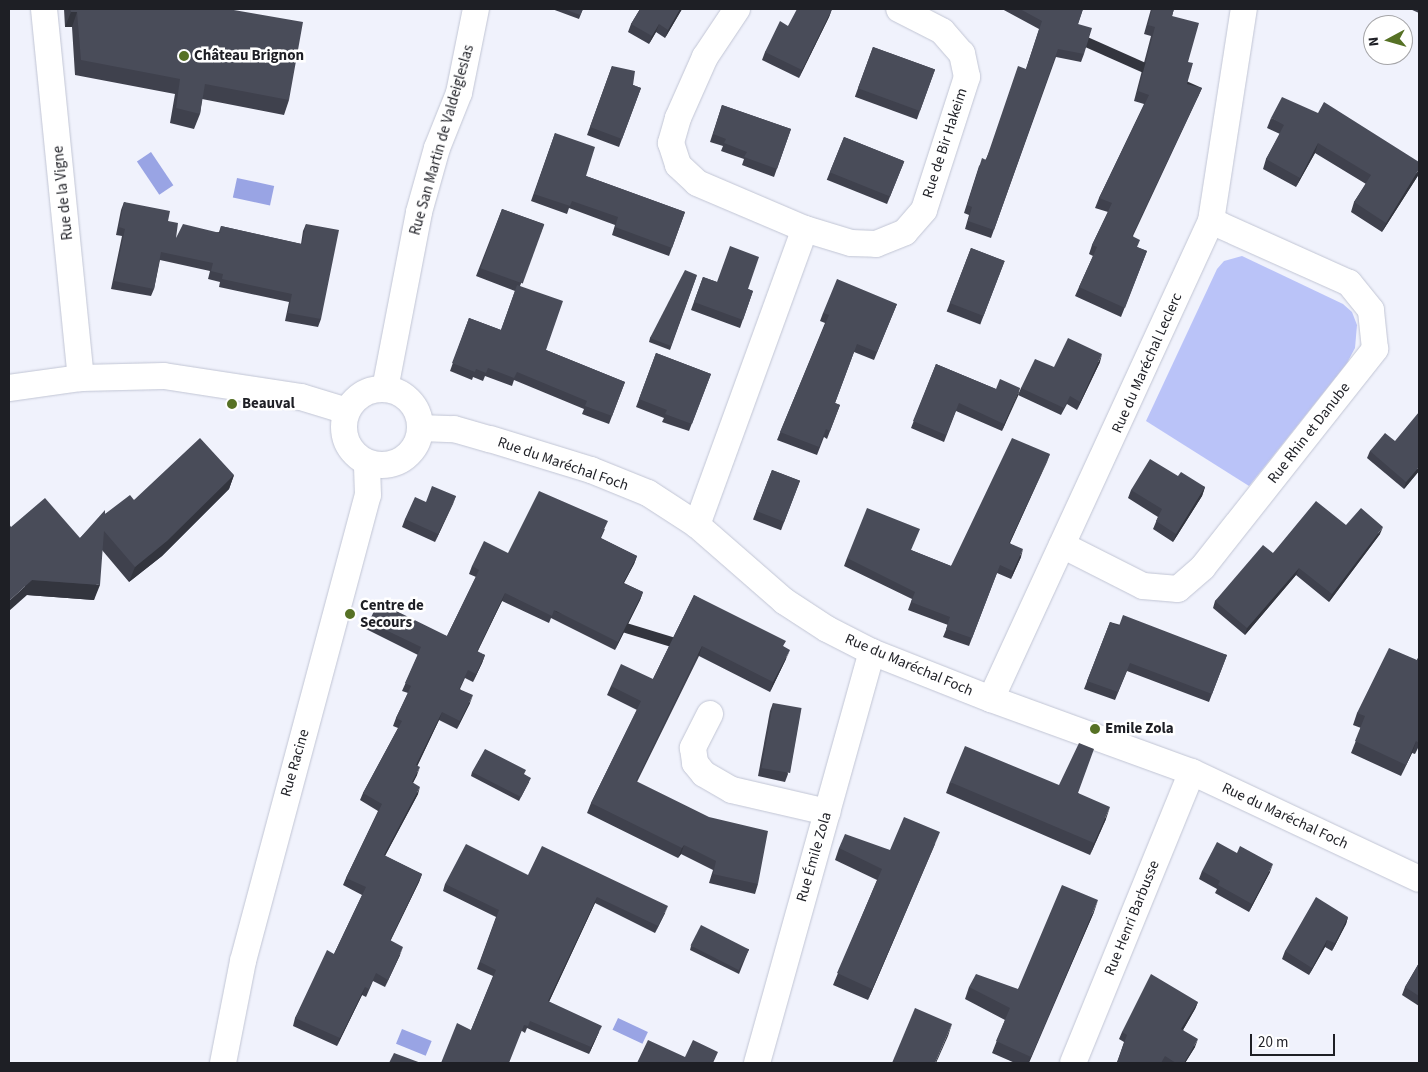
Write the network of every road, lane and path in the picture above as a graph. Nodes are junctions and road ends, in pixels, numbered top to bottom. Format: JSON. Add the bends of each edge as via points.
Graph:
{"nodes":[{"id":1,"x":44,"y":9,"type":"edge"},
{"id":2,"x":476,"y":9,"type":"edge"},
{"id":3,"x":737,"y":9,"type":"edge"},
{"id":4,"x":899,"y":9,"type":"edge"},
{"id":5,"x":1244,"y":9,"type":"edge"},
{"id":6,"x":1212,"y":221,"type":"junction"},
{"id":7,"x":805,"y":229,"type":"junction"},
{"id":8,"x":81,"y":378,"type":"junction"},
{"id":9,"x":9,"y":388,"type":"edge"},
{"id":10,"x":385,"y":389,"type":"junction"},
{"id":11,"x":347,"y":411,"type":"junction"},
{"id":12,"x":420,"y":428,"type":"junction"},
{"id":13,"x":367,"y":463,"type":"junction"},
{"id":14,"x":697,"y":525,"type":"junction"},
{"id":15,"x":1062,"y":545,"type":"junction"},
{"id":16,"x":872,"y":652,"type":"junction"},
{"id":17,"x":991,"y":699,"type":"junction"},
{"id":18,"x":710,"y":714,"type":"dead end"},
{"id":19,"x":1192,"y":772,"type":"junction"},
{"id":20,"x":827,"y":812,"type":"junction"},
{"id":21,"x":1419,"y":879,"type":"edge"},
{"id":22,"x":223,"y":1063,"type":"edge"},
{"id":23,"x":757,"y":1063,"type":"edge"},
{"id":24,"x":1072,"y":1063,"type":"edge"}],
"edges":[{"from":1,"to":8,"type":"street","name":"Rue de la Vigne"},
{"from":2,"to":10,"type":"street","name":"Rue San Martin de Valdeigleslas","via":[[459,93],[436,148],[419,212]]},
{"from":3,"to":7,"type":"street","name":"Rue de Bir Hakeim","via":[[705,57],[678,118],[671,143],[678,165],[697,183]]},
{"from":4,"to":7,"type":"street","name":"Rue de Bir Hakeim","via":[[942,31],[962,54],[967,77],[924,210],[905,232],[876,244],[851,243]]},
{"from":5,"to":6,"type":"street","name":"Rue du Maréchal Leclerc"},
{"from":6,"to":15,"type":"street","name":"Rue du Maréchal Leclerc"},
{"from":6,"to":15,"type":"street","name":"Rue Rhin et Danube","via":[[1349,283],[1371,310],[1375,349],[1204,567],[1178,589],[1143,586]]},
{"from":7,"to":14,"type":"street"},
{"from":8,"to":9,"type":"street"},
{"from":8,"to":11,"type":"street","via":[[164,376],[301,397]]},
{"from":10,"to":11,"type":"street","via":[[363,394]]},
{"from":10,"to":12,"type":"street","via":[[396,392],[414,406]]},
{"from":11,"to":13,"type":"street","via":[[344,435],[353,451]]},
{"from":12,"to":13,"type":"street","via":[[418,440],[403,459],[391,464]]},
{"from":12,"to":14,"type":"street","name":"Rue du Maréchal Foch","via":[[454,429],[591,470],[648,493]]},
{"from":13,"to":22,"type":"street","name":"Rue Racine","via":[[368,495],[243,961]]},
{"from":14,"to":16,"type":"street","name":"Rue du Maréchal Foch","via":[[784,601],[827,629]]},
{"from":15,"to":17,"type":"street","name":"Rue du Maréchal Leclerc"},
{"from":16,"to":17,"type":"street","name":"Rue du Maréchal Foch"},
{"from":16,"to":20,"type":"street","name":"Rue Émile Zola"},
{"from":17,"to":19,"type":"street","name":"Rue du Maréchal Foch"},
{"from":18,"to":20,"type":"street","via":[[693,748],[695,763],[704,774],[732,790]]},
{"from":19,"to":21,"type":"street","name":"Rue du Maréchal Foch"},
{"from":19,"to":24,"type":"street","name":"Rue Henri Barbusse"},
{"from":20,"to":23,"type":"street","name":"Rue Émile Zola"}]}
